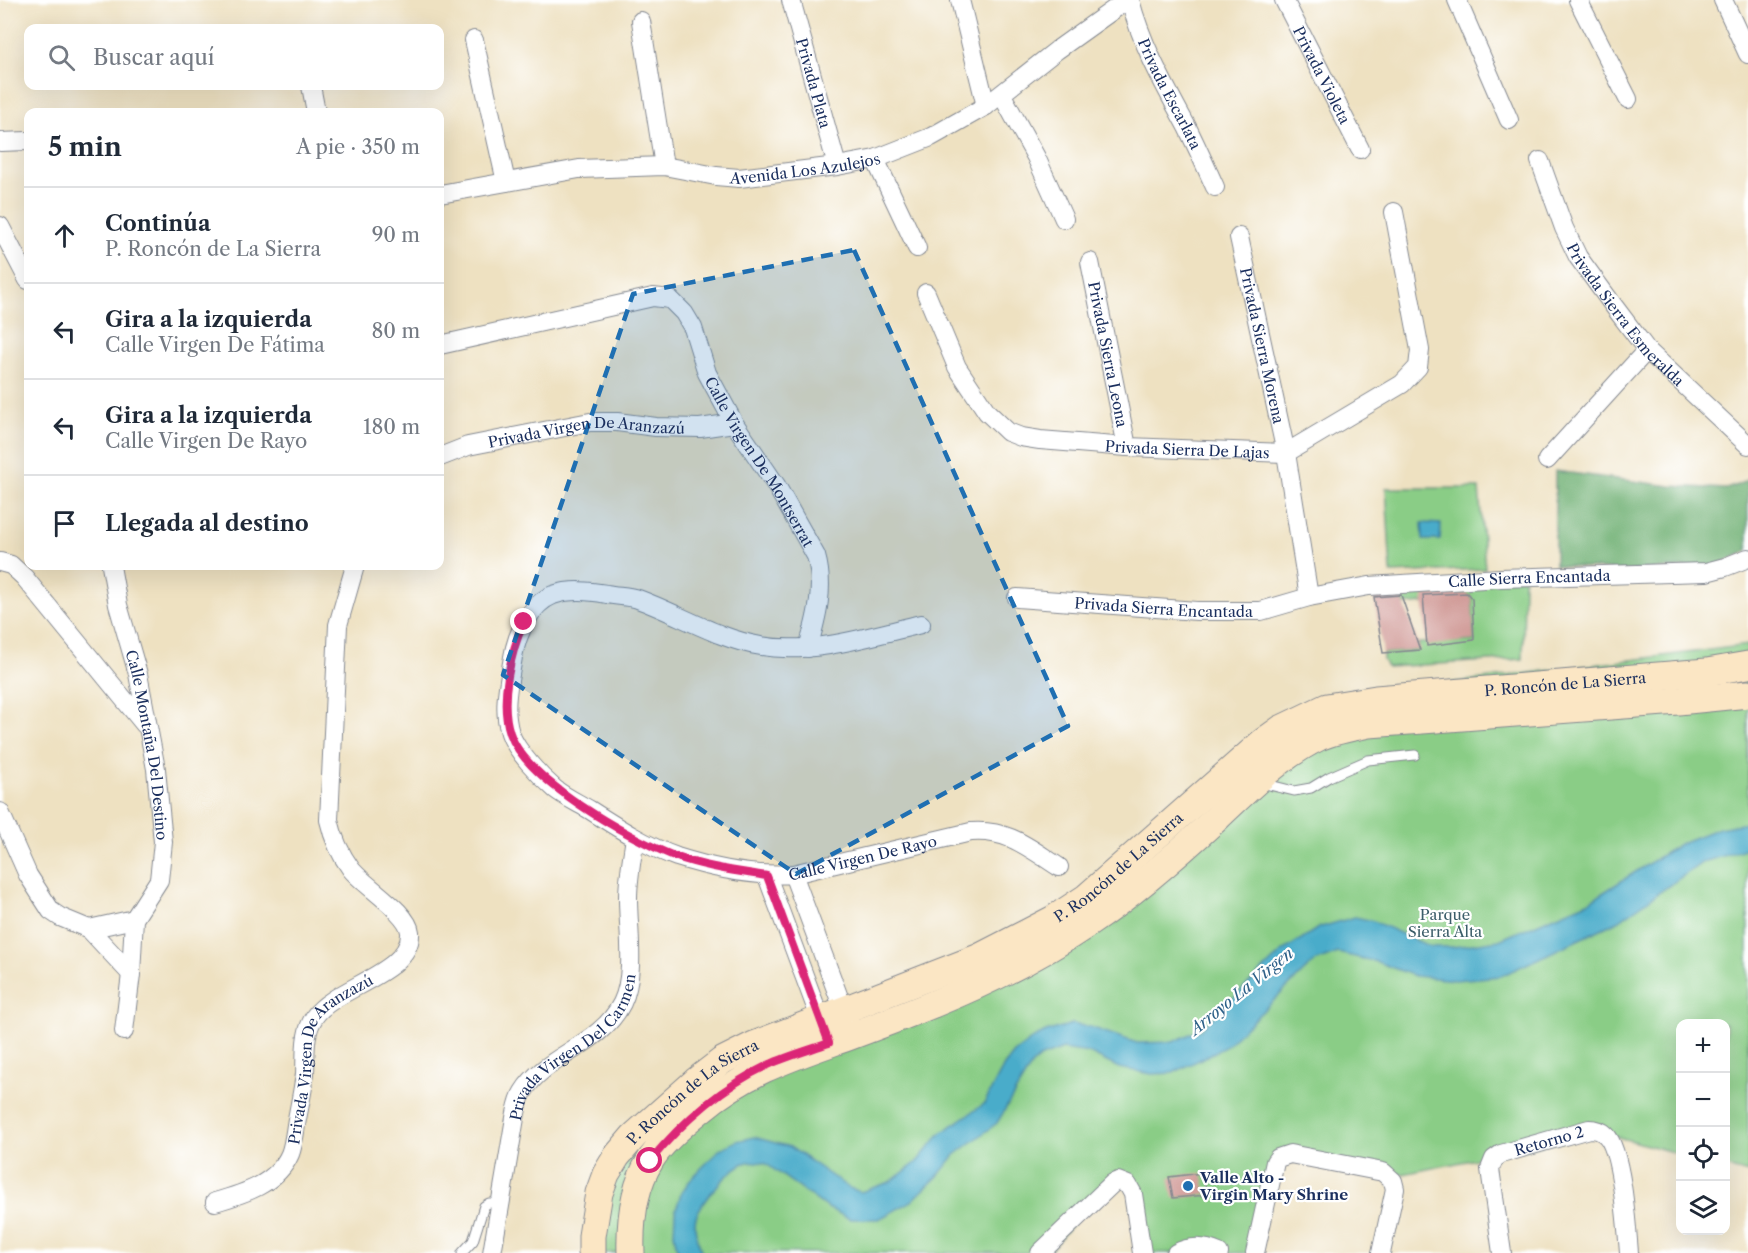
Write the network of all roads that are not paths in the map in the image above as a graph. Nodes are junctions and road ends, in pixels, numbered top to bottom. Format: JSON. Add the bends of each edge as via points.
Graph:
{"nodes":[{"id":1,"x":791,"y":0,"type":"edge"},
{"id":2,"x":960,"y":0,"type":"edge"},
{"id":3,"x":1129,"y":0,"type":"edge"},
{"id":4,"x":1284,"y":0,"type":"edge"},
{"id":5,"x":1457,"y":0,"type":"edge"},
{"id":6,"x":1578,"y":0,"type":"edge"},
{"id":7,"x":1723,"y":0,"type":"edge"},
{"id":8,"x":641,"y":21,"type":"dead end"},
{"id":9,"x":474,"y":40,"type":"dead end"},
{"id":10,"x":1748,"y":54,"type":"edge"},
{"id":11,"x":312,"y":90,"type":"edge"},
{"id":12,"x":1002,"y":94,"type":"junction"},
{"id":13,"x":1628,"y":99,"type":"dead end"},
{"id":14,"x":986,"y":106,"type":"junction"},
{"id":15,"x":315,"y":108,"type":"edge"},
{"id":16,"x":1509,"y":120,"type":"dead end"},
{"id":17,"x":24,"y":141,"type":"edge"},
{"id":18,"x":0,"y":142,"type":"edge"},
{"id":19,"x":1360,"y":149,"type":"dead end"},
{"id":20,"x":875,"y":159,"type":"junction"},
{"id":21,"x":1540,"y":162,"type":"dead end"},
{"id":22,"x":664,"y":166,"type":"junction"},
{"id":23,"x":837,"y":166,"type":"junction"},
{"id":24,"x":506,"y":182,"type":"junction"},
{"id":25,"x":1215,"y":187,"type":"dead end"},
{"id":26,"x":444,"y":193,"type":"edge"},
{"id":27,"x":1394,"y":212,"type":"dead end"},
{"id":28,"x":1064,"y":219,"type":"dead end"},
{"id":29,"x":0,"y":226,"type":"edge"},
{"id":30,"x":1239,"y":237,"type":"dead end"},
{"id":31,"x":917,"y":248,"type":"dead end"},
{"id":32,"x":1090,"y":262,"type":"dead end"},
{"id":33,"x":24,"y":272,"type":"edge"},
{"id":34,"x":926,"y":293,"type":"dead end"},
{"id":35,"x":444,"y":344,"type":"edge"},
{"id":36,"x":1647,"y":350,"type":"junction"},
{"id":37,"x":734,"y":423,"type":"junction"},
{"id":38,"x":1748,"y":445,"type":"edge"},
{"id":39,"x":1127,"y":447,"type":"junction"},
{"id":40,"x":1286,"y":453,"type":"junction"},
{"id":41,"x":444,"y":455,"type":"edge"},
{"id":42,"x":1547,"y":460,"type":"dead end"},
{"id":43,"x":1748,"y":558,"type":"edge"},
{"id":44,"x":0,"y":562,"type":"edge"},
{"id":45,"x":112,"y":570,"type":"edge"},
{"id":46,"x":354,"y":570,"type":"edge"},
{"id":47,"x":1309,"y":597,"type":"junction"},
{"id":48,"x":1017,"y":598,"type":"dead end"},
{"id":49,"x":921,"y":624,"type":"dead end"},
{"id":50,"x":808,"y":648,"type":"junction"},
{"id":51,"x":1748,"y":665,"type":"edge"},
{"id":52,"x":1748,"y":694,"type":"edge"},
{"id":53,"x":147,"y":726,"type":"junction"},
{"id":54,"x":1415,"y":755,"type":"dead end"},
{"id":55,"x":1256,"y":782,"type":"junction"},
{"id":56,"x":1217,"y":800,"type":"junction"},
{"id":57,"x":0,"y":812,"type":"edge"},
{"id":58,"x":634,"y":838,"type":"junction"},
{"id":59,"x":1059,"y":867,"type":"dead end"},
{"id":60,"x":793,"y":874,"type":"junction"},
{"id":61,"x":767,"y":876,"type":"junction"},
{"id":62,"x":134,"y":919,"type":"junction"},
{"id":63,"x":89,"y":929,"type":"junction"},
{"id":64,"x":131,"y":974,"type":"junction"},
{"id":65,"x":837,"y":1027,"type":"junction"},
{"id":66,"x":124,"y":1031,"type":"dead end"},
{"id":67,"x":215,"y":1202,"type":"dead end"},
{"id":68,"x":501,"y":1203,"type":"junction"},
{"id":69,"x":462,"y":1253,"type":"edge"},
{"id":70,"x":492,"y":1253,"type":"edge"},
{"id":71,"x":592,"y":1253,"type":"edge"},
{"id":72,"x":630,"y":1253,"type":"edge"},
{"id":73,"x":1040,"y":1253,"type":"edge"},
{"id":74,"x":1142,"y":1253,"type":"edge"},
{"id":75,"x":1176,"y":1253,"type":"edge"},
{"id":76,"x":1219,"y":1253,"type":"edge"},
{"id":77,"x":1255,"y":1253,"type":"edge"},
{"id":78,"x":1381,"y":1253,"type":"edge"},
{"id":79,"x":1502,"y":1253,"type":"edge"},
{"id":80,"x":1629,"y":1253,"type":"edge"}],
"edges":[{"from":1,"to":23,"type":"street","name":"Privada Plata"},
{"from":2,"to":14,"type":"street"},
{"from":3,"to":12,"type":"street","name":"Avenida Los Azulejos"},
{"from":3,"to":25,"type":"street","name":"Privada Escarlata","via":[[1158,75]]},
{"from":4,"to":19,"type":"street","name":"Privada Violeta"},
{"from":5,"to":16,"type":"street"},
{"from":6,"to":13,"type":"street"},
{"from":7,"to":10,"type":"street"},
{"from":8,"to":22,"type":"street"},
{"from":9,"to":24,"type":"street"},
{"from":11,"to":15,"type":"street"},
{"from":12,"to":14,"type":"street","name":"Avenida Los Azulejos"},
{"from":12,"to":28,"type":"street"},
{"from":14,"to":20,"type":"street","name":"Avenida Los Azulejos","via":[[931,137]]},
{"from":17,"to":18,"type":"street"},
{"from":20,"to":23,"type":"street","name":"Avenida Los Azulejos"},
{"from":20,"to":31,"type":"street"},
{"from":21,"to":36,"type":"street","name":"Privada Sierra Esmeralda","via":[[1578,257]]},
{"from":22,"to":23,"type":"street","name":"Avenida Los Azulejos","via":[[739,178]]},
{"from":22,"to":24,"type":"street","name":"Avenida Los Azulejos","via":[[579,169]]},
{"from":24,"to":26,"type":"street","name":"Avenida Los Azulejos"},
{"from":27,"to":40,"type":"street","name":"Privada Sierra De Lajas","via":[[1420,350],[1418,367],[1402,384]]},
{"from":29,"to":33,"type":"street"},
{"from":30,"to":40,"type":"street","name":"Privada Sierra Morena"},
{"from":32,"to":39,"type":"street","name":"Privada Sierra Leona"},
{"from":34,"to":39,"type":"street","name":"Privada Sierra De Lajas","via":[[957,367],[987,412],[1008,432],[1040,440]]},
{"from":35,"to":37,"type":"street","name":"Calle Virgen De Montserrat","via":[[653,297],[670,299],[693,328],[707,373]]},
{"from":36,"to":38,"type":"street","name":"Privada Sierra Esmeralda"},
{"from":36,"to":42,"type":"street"},
{"from":37,"to":41,"type":"street","name":"Privada Virgen De Aranzazú","via":[[700,428],[590,422],[468,446]]},
{"from":37,"to":50,"type":"street","name":"Calle Virgen De Montserrat","via":[[776,485],[816,556],[820,592]]},
{"from":39,"to":40,"type":"street","name":"Privada Sierra De Lajas"},
{"from":40,"to":47,"type":"street","name":"Privada Sierra Morena"},
{"from":43,"to":47,"type":"street","name":"Calle Sierra Encantada","via":[[1706,572],[1436,580]]},
{"from":44,"to":53,"type":"street","via":[[24,577]]},
{"from":45,"to":53,"type":"street","name":"Calle Montaña Del Destino"},
{"from":46,"to":67,"type":"street","name":"Privada Virgen De Aranzazú","via":[[338,625],[329,820],[334,839],[352,870],[404,918],[410,939],[404,953],[391,966],[326,1004],[315,1016],[305,1045],[305,1074],[294,1138],[284,1164],[262,1185]]},
{"from":47,"to":48,"type":"street","name":"Privada Sierra Encantada","via":[[1261,611],[1232,612]]},
{"from":49,"to":50,"type":"street","name":"Calle Virgen De Rayo"},
{"from":50,"to":58,"type":"street","name":"Calle Virgen De Rayo","via":[[782,649],[737,641],[636,598],[591,591],[551,596],[524,622],[516,642],[507,693],[506,715],[517,748],[556,789]]},
{"from":51,"to":56,"type":"street","name":"P. Roncón de La Sierra","via":[[1707,672],[1341,704],[1281,729],[1263,742]]},
{"from":52,"to":55,"type":"street","name":"P. Roncón de La Sierra","via":[[1370,724],[1320,737]]},
{"from":53,"to":62,"type":"street","name":"Calle Montaña Del Destino","via":[[156,769],[163,842],[159,880]]},
{"from":54,"to":55,"type":"lane","via":[[1368,760],[1311,788],[1294,790]]},
{"from":55,"to":56,"type":"street","name":"P. Roncón de La Sierra"},
{"from":56,"to":65,"type":"street","name":"P. Roncón de La Sierra","via":[[1118,901],[1042,952],[965,991]]},
{"from":57,"to":63,"type":"street","via":[[28,875],[51,911]]},
{"from":58,"to":61,"type":"street","name":"Calle Virgen De Rayo","via":[[713,867]]},
{"from":58,"to":68,"type":"street","name":"Privada Virgen Del Carmen","via":[[628,895],[627,992],[599,1033],[545,1070],[524,1090],[514,1118]]},
{"from":59,"to":60,"type":"street","name":"Calle Virgen De Rayo","via":[[1004,835],[988,831]]},
{"from":60,"to":61,"type":"street","name":"Calle Virgen De Rayo"},
{"from":60,"to":65,"type":"street"},
{"from":61,"to":65,"type":"street"},
{"from":62,"to":63,"type":"street"},
{"from":62,"to":64,"type":"street"},
{"from":63,"to":64,"type":"street"},
{"from":64,"to":66,"type":"street"},
{"from":65,"to":71,"type":"street","name":"P. Roncón de La Sierra","via":[[754,1045],[722,1061],[633,1136],[606,1174],[599,1193]]},
{"from":65,"to":72,"type":"street","name":"P. Roncón de La Sierra","via":[[735,1084],[701,1109],[659,1149],[650,1161],[635,1200]]},
{"from":68,"to":69,"type":"lane","via":[[484,1206],[473,1241]]},
{"from":68,"to":70,"type":"street","name":"Privada Virgen Del Carmen"},
{"from":73,"to":74,"type":"street","via":[[1113,1183],[1124,1182],[1133,1194]]},
{"from":75,"to":76,"type":"street","via":[[1186,1248],[1209,1248]]},
{"from":77,"to":78,"type":"street","via":[[1272,1174],[1278,1158],[1290,1154],[1383,1172],[1393,1181],[1395,1189]]},
{"from":79,"to":80,"type":"street","name":"Retorno 2","via":[[1491,1165],[1497,1156],[1589,1129],[1597,1129],[1607,1137],[1616,1156]]}]}
